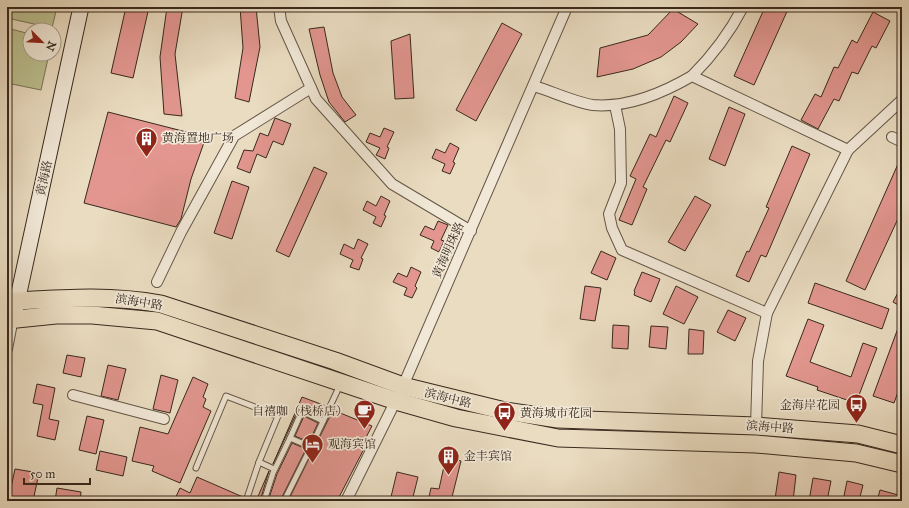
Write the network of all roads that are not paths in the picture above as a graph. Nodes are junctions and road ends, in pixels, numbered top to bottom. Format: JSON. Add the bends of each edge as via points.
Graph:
{"nodes":[{"id":1,"x":81,"y":7,"type":"edge"},
{"id":2,"x":279,"y":7,"type":"edge"},
{"id":3,"x":567,"y":7,"type":"edge"},
{"id":4,"x":743,"y":7,"type":"edge"},
{"id":5,"x":692,"y":76,"type":"junction"},
{"id":6,"x":534,"y":86,"type":"junction"},
{"id":7,"x":311,"y":88,"type":"junction"},
{"id":8,"x":902,"y":100,"type":"edge"},
{"id":9,"x":615,"y":105,"type":"junction"},
{"id":10,"x":892,"y":137,"type":"dead end"},
{"id":11,"x":902,"y":142,"type":"edge"},
{"id":12,"x":848,"y":150,"type":"junction"},
{"id":13,"x":471,"y":231,"type":"junction"},
{"id":14,"x":157,"y":282,"type":"dead end"},
{"id":15,"x":10,"y":310,"type":"edge"},
{"id":16,"x":767,"y":314,"type":"junction"},
{"id":17,"x":7,"y":349,"type":"edge"},
{"id":18,"x":341,"y":382,"type":"junction"},
{"id":19,"x":399,"y":394,"type":"junction"},
{"id":20,"x":73,"y":395,"type":"dead end"},
{"id":21,"x":164,"y":419,"type":"dead end"},
{"id":22,"x":324,"y":421,"type":"junction"},
{"id":23,"x":756,"y":426,"type":"junction"},
{"id":24,"x":290,"y":438,"type":"junction"},
{"id":25,"x":902,"y":445,"type":"edge"},
{"id":26,"x":311,"y":448,"type":"junction"},
{"id":27,"x":259,"y":462,"type":"junction"},
{"id":28,"x":902,"y":464,"type":"edge"},
{"id":29,"x":196,"y":468,"type":"dead end"},
{"id":30,"x":274,"y":469,"type":"junction"},
{"id":31,"x":246,"y":501,"type":"edge"},
{"id":32,"x":264,"y":501,"type":"edge"},
{"id":33,"x":284,"y":501,"type":"edge"},
{"id":34,"x":346,"y":501,"type":"edge"}],
"edges":[{"from":1,"to":15,"type":"main road","name":"黄海路"},
{"from":2,"to":7,"type":"street","via":[[281,21]]},
{"from":3,"to":6,"type":"street","name":"黄海明珠路"},
{"from":4,"to":5,"type":"street","via":[[720,42]]},
{"from":5,"to":9,"type":"street","via":[[670,89],[649,97]]},
{"from":5,"to":12,"type":"street"},
{"from":6,"to":9,"type":"street","via":[[592,104]]},
{"from":6,"to":13,"type":"street","name":"黄海明珠路"},
{"from":7,"to":13,"type":"street","via":[[316,99],[392,184]]},
{"from":7,"to":14,"type":"street","via":[[234,136],[181,232]]},
{"from":8,"to":12,"type":"street"},
{"from":9,"to":16,"type":"street","via":[[620,129],[621,182],[609,214],[622,250]]},
{"from":10,"to":11,"type":"street"},
{"from":12,"to":16,"type":"street"},
{"from":13,"to":19,"type":"street","name":"黄海明珠路"},
{"from":15,"to":17,"type":"street","name":"黄海路"},
{"from":15,"to":18,"type":"main road","name":"滨海中路","via":[[157,321]]},
{"from":15,"to":19,"type":"main road","name":"滨海中路","via":[[91,297],[135,299],[161,304],[335,360]]},
{"from":16,"to":23,"type":"street","via":[[758,362]]},
{"from":18,"to":19,"type":"main road","name":"滨海中路"},
{"from":18,"to":22,"type":"lane"},
{"from":19,"to":23,"type":"main road","name":"滨海中路","via":[[558,419]]},
{"from":19,"to":28,"type":"main road","name":"滨海中路","via":[[456,418],[558,438],[756,444],[856,453]]},
{"from":19,"to":34,"type":"street","name":"黄海明珠路"},
{"from":20,"to":21,"type":"street"},
{"from":22,"to":24,"type":"lane","via":[[302,411]]},
{"from":22,"to":26,"type":"lane"},
{"from":23,"to":25,"type":"main road","name":"滨海中路","via":[[858,434]]},
{"from":24,"to":26,"type":"lane"},
{"from":24,"to":30,"type":"lane"},
{"from":26,"to":33,"type":"lane"},
{"from":27,"to":29,"type":"lane","via":[[278,416],[226,396]]},
{"from":27,"to":30,"type":"lane"},
{"from":27,"to":31,"type":"lane"},
{"from":30,"to":32,"type":"lane"}]}
